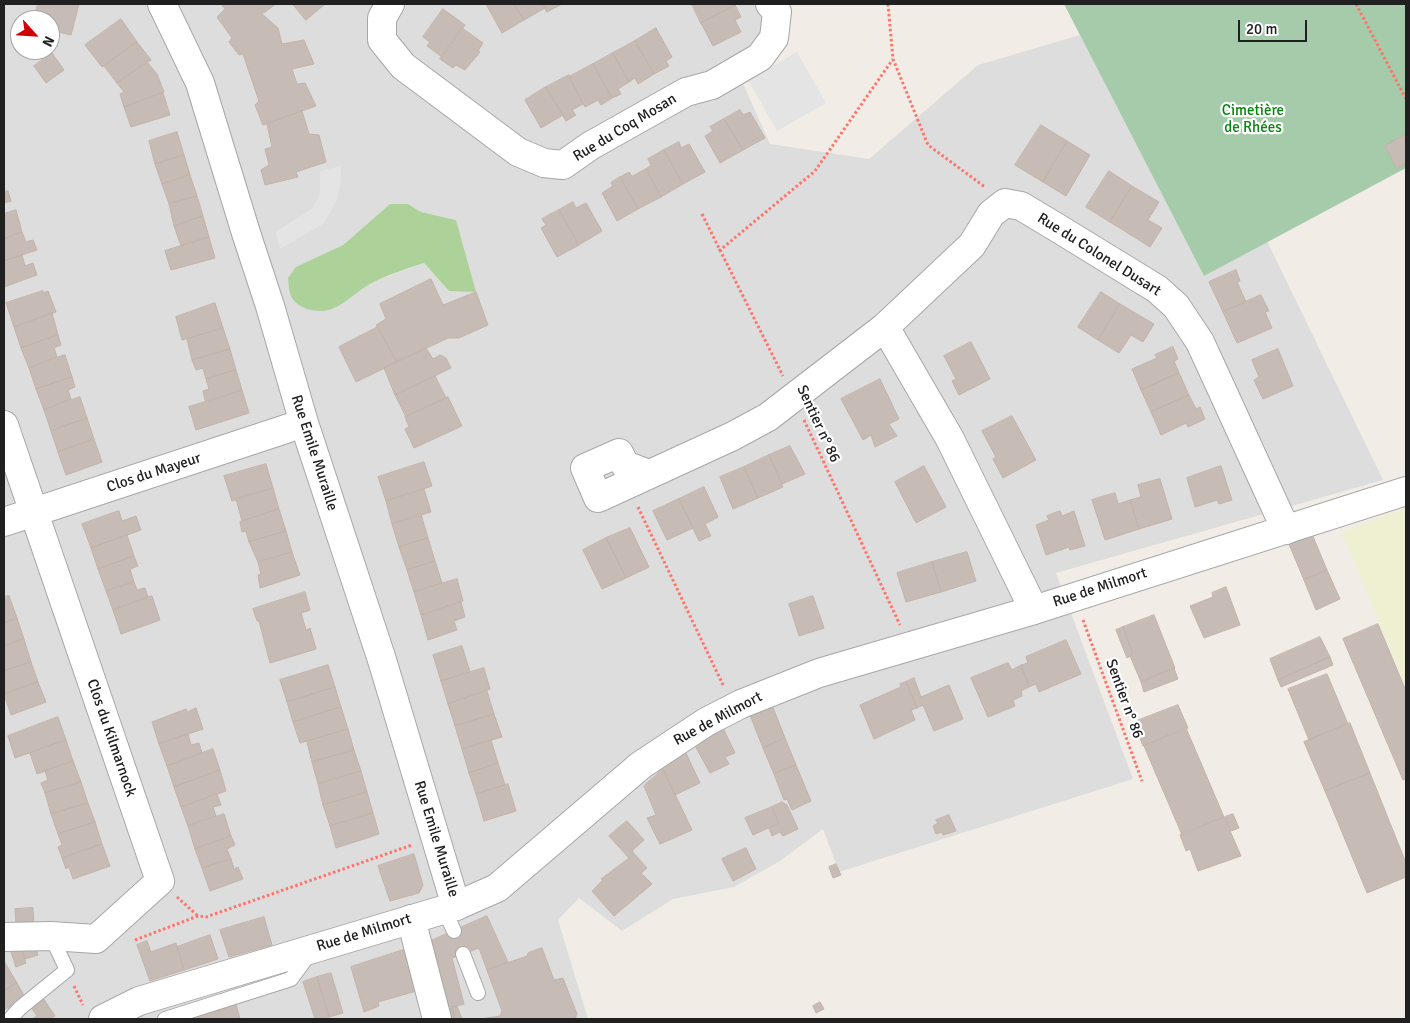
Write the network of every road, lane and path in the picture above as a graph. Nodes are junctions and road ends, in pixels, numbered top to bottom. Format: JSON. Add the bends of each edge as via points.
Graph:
{"nodes":[{"id":1,"x":162,"y":4,"type":"edge"},
{"id":2,"x":390,"y":4,"type":"edge"},
{"id":3,"x":770,"y":4,"type":"edge"},
{"id":4,"x":888,"y":4,"type":"edge"},
{"id":5,"x":1356,"y":4,"type":"edge"},
{"id":6,"x":893,"y":59,"type":"junction"},
{"id":7,"x":1406,"y":99,"type":"edge"},
{"id":8,"x":1005,"y":203,"type":"junction"},
{"id":9,"x":702,"y":214,"type":"dead end"},
{"id":10,"x":720,"y":251,"type":"junction"},
{"id":11,"x":885,"y":328,"type":"junction"},
{"id":12,"x":794,"y":398,"type":"junction"},
{"id":13,"x":304,"y":422,"type":"junction"},
{"id":14,"x":4,"y":425,"type":"edge"},
{"id":15,"x":638,"y":479,"type":"joint"},
{"id":16,"x":1406,"y":491,"type":"edge"},
{"id":17,"x":32,"y":513,"type":"junction"},
{"id":18,"x":4,"y":522,"type":"edge"},
{"id":19,"x":1286,"y":530,"type":"junction"},
{"id":20,"x":1074,"y":597,"type":"junction"},
{"id":21,"x":1034,"y":610,"type":"junction"},
{"id":22,"x":908,"y":646,"type":"junction"},
{"id":23,"x":734,"y":708,"type":"junction"},
{"id":24,"x":1142,"y":781,"type":"dead end"},
{"id":25,"x":436,"y":838,"type":"junction"},
{"id":26,"x":451,"y":915,"type":"junction"},
{"id":27,"x":411,"y":919,"type":"junction"},
{"id":28,"x":51,"y":936,"type":"junction"},
{"id":29,"x":4,"y":937,"type":"edge"},
{"id":30,"x":128,"y":943,"type":"dead end"},
{"id":31,"x":314,"y":948,"type":"junction"},
{"id":32,"x":463,"y":954,"type":"dead end"},
{"id":33,"x":67,"y":970,"type":"junction"},
{"id":34,"x":478,"y":993,"type":"dead end"},
{"id":35,"x":94,"y":1015,"type":"edge"},
{"id":36,"x":10,"y":1019,"type":"edge"},
{"id":37,"x":165,"y":1019,"type":"edge"},
{"id":38,"x":436,"y":1019,"type":"edge"}],
"edges":[{"from":1,"to":13,"type":"street","name":"Rue Emile Muraille","via":[[200,84]]},
{"from":2,"to":3,"type":"street","name":"Rue du Coq Mosan","via":[[382,18],[382,40],[404,66],[518,152],[544,163],[563,164],[686,92],[712,85],[760,57],[774,38],[777,12]]},
{"from":4,"to":6,"type":"path"},
{"from":5,"to":7,"type":"path"},
{"from":6,"to":8,"type":"path","via":[[928,145]]},
{"from":6,"to":10,"type":"path","via":[[815,172]]},
{"from":8,"to":11,"type":"street","via":[[991,214],[972,245]]},
{"from":8,"to":19,"type":"street","name":"Rue du Colonel Dusart","via":[[1021,206],[1056,226],[1157,289],[1176,306],[1200,342]]},
{"from":9,"to":10,"type":"path","name":"Sentier n° 86"},
{"from":10,"to":12,"type":"path","name":"Sentier n° 86"},
{"from":11,"to":12,"type":"street"},
{"from":11,"to":21,"type":"street","via":[[950,439]]},
{"from":12,"to":15,"type":"street","via":[[756,424]]},
{"from":12,"to":22,"type":"path","name":"Sentier n° 86"},
{"from":13,"to":17,"type":"street","name":"Clos du Mayeur"},
{"from":13,"to":25,"type":"street","name":"Rue Emile Muraille"},
{"from":14,"to":17,"type":"street","name":"Clos du Kilmarnock"},
{"from":15,"to":23,"type":"path"},
{"from":16,"to":19,"type":"street","name":"Rue de Milmort"},
{"from":17,"to":18,"type":"street","name":"Clos du Mayeur"},
{"from":17,"to":28,"type":"street","name":"Clos du Kilmarnock","via":[[160,881],[96,939]]},
{"from":19,"to":20,"type":"street","name":"Rue de Milmort"},
{"from":20,"to":21,"type":"street","name":"Rue de Milmort"},
{"from":20,"to":24,"type":"path","name":"Sentier n° 86"},
{"from":21,"to":22,"type":"street","name":"Rue de Milmort"},
{"from":22,"to":23,"type":"street","name":"Rue de Milmort","via":[[819,673]]},
{"from":23,"to":26,"type":"street","name":"Rue de Milmort","via":[[666,747],[497,888]]},
{"from":25,"to":26,"type":"street","name":"Rue Emile Muraille"},
{"from":25,"to":30,"type":"path","via":[[206,918],[198,916]]},
{"from":26,"to":27,"type":"street","name":"Rue de Milmort"},
{"from":27,"to":31,"type":"street","name":"Rue de Milmort"},
{"from":27,"to":38,"type":"street"},
{"from":28,"to":29,"type":"street","name":"Clos du Kilmarnock"},
{"from":28,"to":33,"type":"lane"},
{"from":31,"to":35,"type":"street","name":"Rue de Milmort"},
{"from":31,"to":37,"type":"lane","via":[[290,979]]},
{"from":32,"to":34,"type":"lane"},
{"from":33,"to":35,"type":"path"},
{"from":33,"to":36,"type":"lane"}]}
